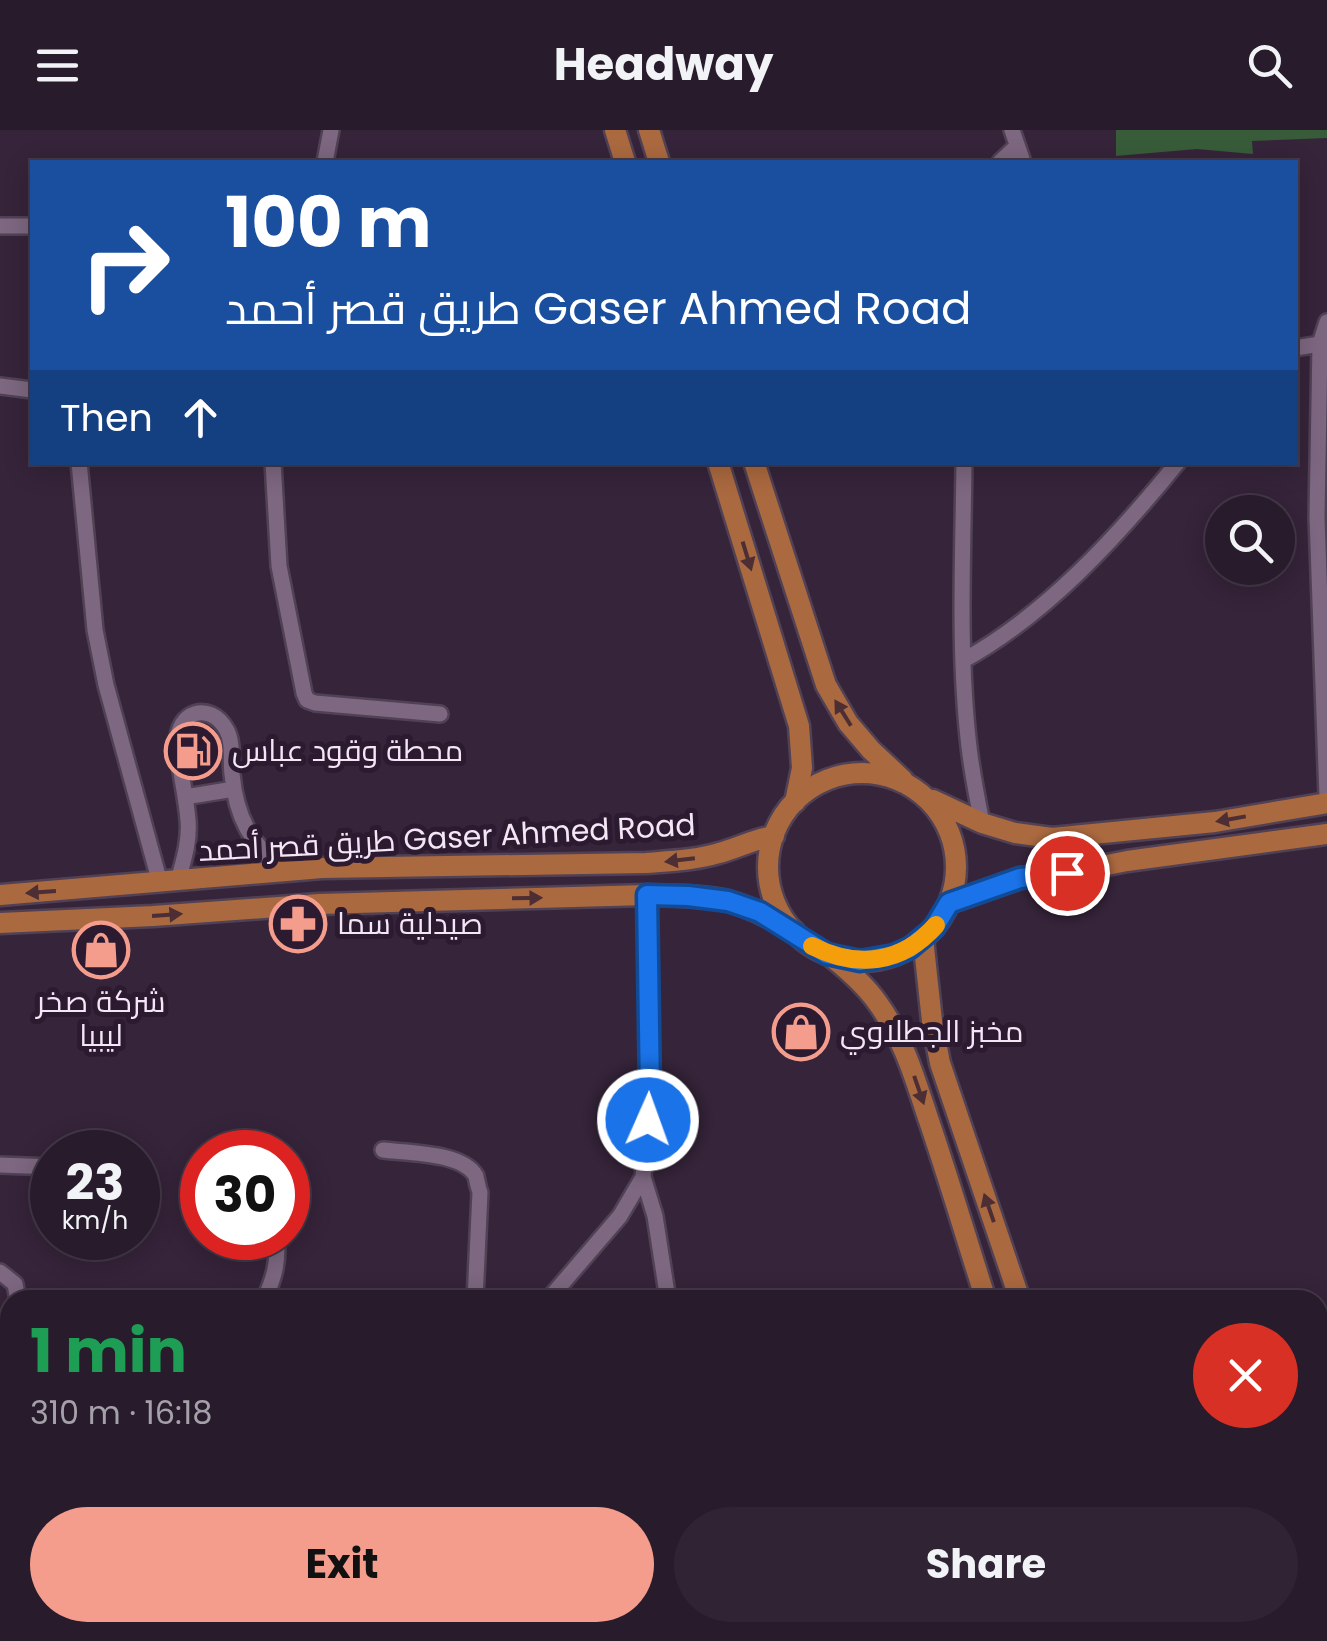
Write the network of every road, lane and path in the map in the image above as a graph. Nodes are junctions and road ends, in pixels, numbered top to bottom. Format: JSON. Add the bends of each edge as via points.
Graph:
{"nodes":[{"id":1,"x":331,"y":130,"type":"edge"},
{"id":2,"x":615,"y":130,"type":"edge"},
{"id":3,"x":649,"y":130,"type":"edge"},
{"id":4,"x":1015,"y":138,"type":"edge"},
{"id":5,"x":325,"y":160,"type":"edge"},
{"id":6,"x":624,"y":160,"type":"edge"},
{"id":7,"x":659,"y":160,"type":"edge"},
{"id":8,"x":1001,"y":160,"type":"edge"},
{"id":9,"x":0,"y":226,"type":"edge"},
{"id":10,"x":30,"y":226,"type":"edge"},
{"id":11,"x":1327,"y":322,"type":"edge"},
{"id":12,"x":1320,"y":344,"type":"junction"},
{"id":13,"x":1298,"y":348,"type":"edge"},
{"id":14,"x":0,"y":386,"type":"edge"},
{"id":15,"x":30,"y":390,"type":"edge"},
{"id":16,"x":79,"y":465,"type":"edge"},
{"id":17,"x":273,"y":465,"type":"edge"},
{"id":18,"x":719,"y":465,"type":"edge"},
{"id":19,"x":755,"y":465,"type":"edge"},
{"id":20,"x":964,"y":465,"type":"edge"},
{"id":21,"x":1175,"y":465,"type":"edge"},
{"id":22,"x":964,"y":660,"type":"junction"},
{"id":23,"x":440,"y":714,"type":"dead end"},
{"id":24,"x":234,"y":788,"type":"junction"},
{"id":25,"x":917,"y":790,"type":"junction"},
{"id":26,"x":185,"y":797,"type":"junction"},
{"id":27,"x":1327,"y":800,"type":"edge"},
{"id":28,"x":795,"y":802,"type":"junction"},
{"id":29,"x":982,"y":823,"type":"junction"},
{"id":30,"x":1327,"y":834,"type":"edge"},
{"id":31,"x":774,"y":836,"type":"junction"},
{"id":32,"x":286,"y":870,"type":"junction"},
{"id":33,"x":169,"y":882,"type":"junction"},
{"id":34,"x":0,"y":894,"type":"edge"},
{"id":35,"x":647,"y":895,"type":"junction"},
{"id":36,"x":949,"y":903,"type":"junction"},
{"id":37,"x":0,"y":922,"type":"edge"},
{"id":38,"x":794,"y":931,"type":"junction"},
{"id":39,"x":924,"y":938,"type":"junction"},
{"id":40,"x":827,"y":954,"type":"junction"},
{"id":41,"x":382,"y":1150,"type":"dead end"},
{"id":42,"x":0,"y":1165,"type":"edge"},
{"id":43,"x":30,"y":1166,"type":"edge"},
{"id":44,"x":643,"y":1177,"type":"junction"},
{"id":45,"x":277,"y":1260,"type":"edge"},
{"id":46,"x":0,"y":1272,"type":"edge"},
{"id":47,"x":16,"y":1290,"type":"edge"},
{"id":48,"x":269,"y":1290,"type":"edge"},
{"id":49,"x":475,"y":1290,"type":"edge"},
{"id":50,"x":557,"y":1290,"type":"edge"},
{"id":51,"x":666,"y":1290,"type":"edge"},
{"id":52,"x":983,"y":1290,"type":"edge"},
{"id":53,"x":1017,"y":1290,"type":"edge"}],
"edges":[{"from":1,"to":5,"type":"street"},
{"from":2,"to":6,"type":"main road"},
{"from":3,"to":7,"type":"main road"},
{"from":4,"to":8,"type":"street"},
{"from":9,"to":10,"type":"street"},
{"from":11,"to":12,"type":"street"},
{"from":12,"to":13,"type":"street"},
{"from":12,"to":27,"type":"street","via":[[1317,518]]},
{"from":14,"to":15,"type":"street"},
{"from":16,"to":33,"type":"street","via":[[106,684]]},
{"from":17,"to":23,"type":"street","via":[[279,566],[307,700]]},
{"from":18,"to":28,"type":"main road","one_way":true,"via":[[799,726],[802,768]]},
{"from":25,"to":19,"type":"main road","one_way":true,"via":[[848,723],[826,684]]},
{"from":20,"to":22,"type":"street"},
{"from":21,"to":22,"type":"street","via":[[1086,565],[1008,633]]},
{"from":22,"to":29,"type":"street"},
{"from":24,"to":26,"type":"street"},
{"from":24,"to":26,"type":"street","via":[[224,724],[197,712],[179,728]]},
{"from":24,"to":32,"type":"street","via":[[255,844]]},
{"from":25,"to":28,"type":"main road","via":[[890,776],[849,773],[829,778]]},
{"from":25,"to":29,"type":"main road"},
{"from":25,"to":36,"type":"main road","via":[[944,818],[954,846]]},
{"from":26,"to":33,"type":"street","via":[[188,824]]},
{"from":27,"to":29,"type":"main road","one_way":true,"via":[[1214,822],[1052,838]]},
{"from":28,"to":31,"type":"main road"},
{"from":30,"to":36,"type":"main road","via":[[1020,878]]},
{"from":31,"to":32,"type":"main road","name":"طريق قصر أحمد Gaser Ahmed Road","one_way":true,"via":[[719,853],[646,863]]},
{"from":31,"to":38,"type":"main road","via":[[773,896]]},
{"from":32,"to":33,"type":"main road","name":"طريق قصر أحمد Gaser Ahmed Road"},
{"from":33,"to":34,"type":"main road","name":"طريق قصر أحمد Gaser Ahmed Road","one_way":true},
{"from":37,"to":35,"type":"main road","name":"طريق قصر أحمد Gaser Ahmed Road","one_way":true},
{"from":35,"to":38,"type":"main road","name":"طريق قصر أحمد Gaser Ahmed Road","via":[[728,901]]},
{"from":35,"to":44,"type":"street","via":[[650,1092]]},
{"from":36,"to":39,"type":"main road"},
{"from":38,"to":40,"type":"main road"},
{"from":39,"to":40,"type":"main road","via":[[878,960]]},
{"from":53,"to":39,"type":"main road","one_way":true,"via":[[940,1062]]},
{"from":40,"to":52,"type":"main road","one_way":true,"via":[[876,1000],[897,1033]]},
{"from":41,"to":49,"type":"street","via":[[454,1159],[476,1176]]},
{"from":42,"to":43,"type":"street"},
{"from":44,"to":50,"type":"street","via":[[620,1216]]},
{"from":44,"to":51,"type":"street"},
{"from":45,"to":48,"type":"street"},
{"from":46,"to":47,"type":"street"}]}
